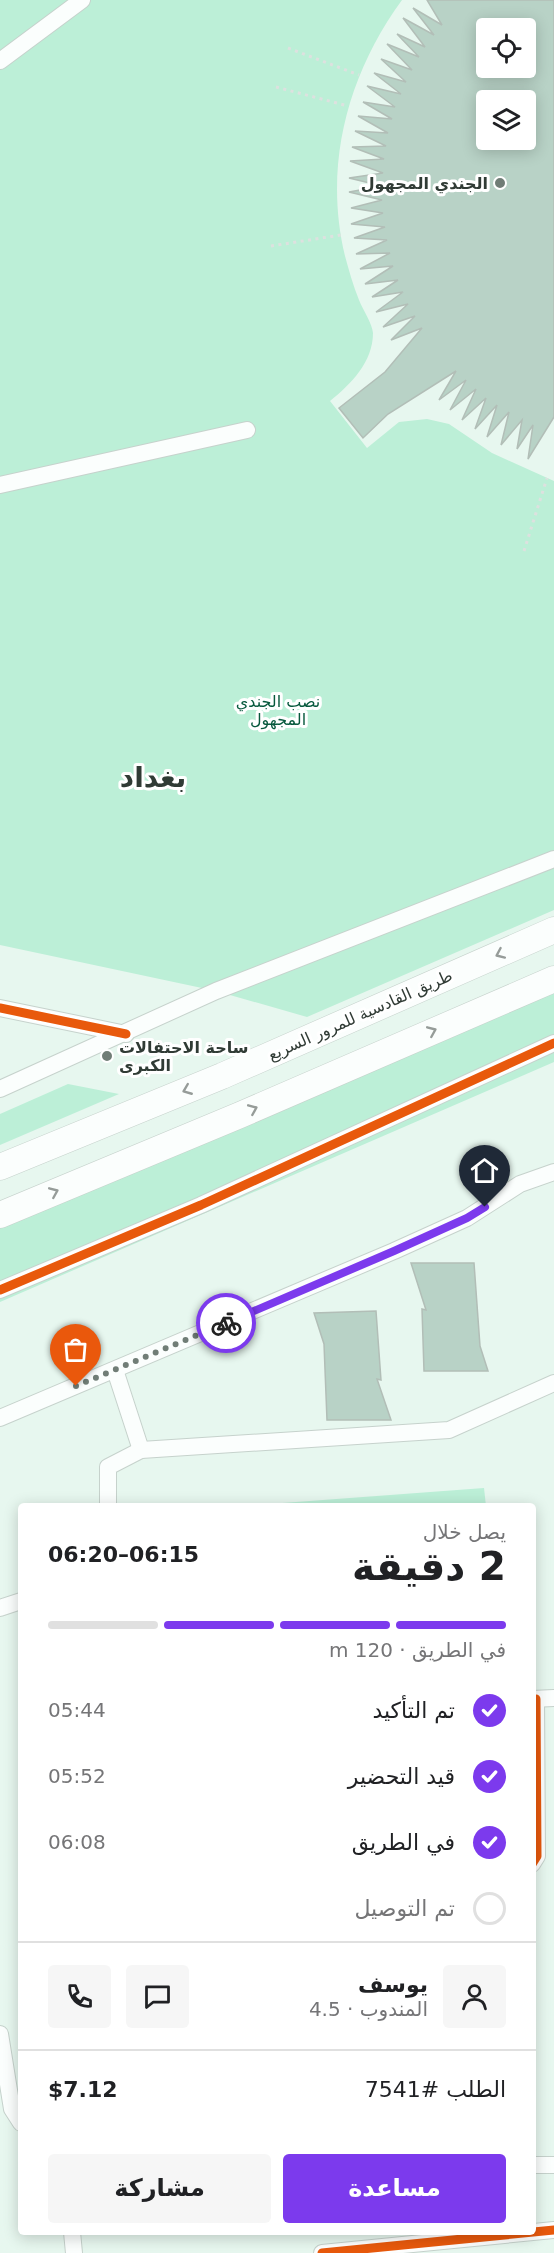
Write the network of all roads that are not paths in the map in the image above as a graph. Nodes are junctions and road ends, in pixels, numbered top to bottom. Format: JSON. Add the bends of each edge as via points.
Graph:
{"nodes":[{"id":1,"x":82,"y":0,"type":"edge"},
{"id":2,"x":0,"y":61,"type":"edge"},
{"id":3,"x":248,"y":430,"type":"dead end"},
{"id":4,"x":0,"y":485,"type":"edge"},
{"id":5,"x":554,"y":859,"type":"edge"},
{"id":6,"x":554,"y":930,"type":"edge"},
{"id":7,"x":554,"y":979,"type":"edge"},
{"id":8,"x":0,"y":1008,"type":"edge"},
{"id":9,"x":126,"y":1034,"type":"junction"},
{"id":10,"x":554,"y":1043,"type":"edge"},
{"id":11,"x":0,"y":1089,"type":"edge"},
{"id":12,"x":0,"y":1167,"type":"edge"},
{"id":13,"x":554,"y":1172,"type":"edge"},
{"id":14,"x":0,"y":1215,"type":"edge"},
{"id":15,"x":0,"y":1290,"type":"edge"},
{"id":16,"x":115,"y":1370,"type":"junction"},
{"id":17,"x":554,"y":1383,"type":"edge"},
{"id":18,"x":0,"y":1418,"type":"edge"},
{"id":19,"x":141,"y":1450,"type":"junction"},
{"id":20,"x":108,"y":1503,"type":"edge"},
{"id":21,"x":18,"y":1603,"type":"edge"},
{"id":22,"x":0,"y":1608,"type":"edge"},
{"id":23,"x":554,"y":1698,"type":"edge"},
{"id":24,"x":536,"y":1699,"type":"edge"},
{"id":25,"x":536,"y":1804,"type":"edge"},
{"id":26,"x":536,"y":1857,"type":"edge"},
{"id":27,"x":0,"y":2034,"type":"edge"},
{"id":28,"x":18,"y":2118,"type":"edge"},
{"id":29,"x":536,"y":2164,"type":"edge"},
{"id":30,"x":554,"y":2165,"type":"edge"},
{"id":31,"x":554,"y":2230,"type":"edge"},
{"id":32,"x":536,"y":2232,"type":"edge"},
{"id":33,"x":72,"y":2235,"type":"edge"},
{"id":34,"x":504,"y":2235,"type":"edge"},
{"id":35,"x":74,"y":2253,"type":"edge"},
{"id":36,"x":322,"y":2253,"type":"edge"}],
"edges":[{"from":1,"to":2,"type":"street"},
{"from":3,"to":4,"type":"street"},
{"from":5,"to":9,"type":"street","via":[[216,991]]},
{"from":6,"to":12,"type":"highway","name":"طريق القادسية للمرور السريع","one_way":true,"via":[[222,1076]]},
{"from":14,"to":7,"type":"highway","one_way":true},
{"from":8,"to":9,"type":"street"},
{"from":9,"to":11,"type":"street"},
{"from":10,"to":15,"type":"street","via":[[201,1205]]},
{"from":13,"to":16,"type":"street","via":[[520,1184],[467,1218]]},
{"from":16,"to":18,"type":"street"},
{"from":16,"to":19,"type":"street"},
{"from":17,"to":19,"type":"street","via":[[449,1430]]},
{"from":19,"to":20,"type":"street","via":[[108,1467]]},
{"from":21,"to":22,"type":"street"},
{"from":23,"to":24,"type":"street"},
{"from":25,"to":26,"type":"street"},
{"from":27,"to":28,"type":"street","via":[[12,2109]]},
{"from":29,"to":30,"type":"street"},
{"from":31,"to":32,"type":"street"},
{"from":33,"to":35,"type":"street"},
{"from":34,"to":36,"type":"street"}]}
